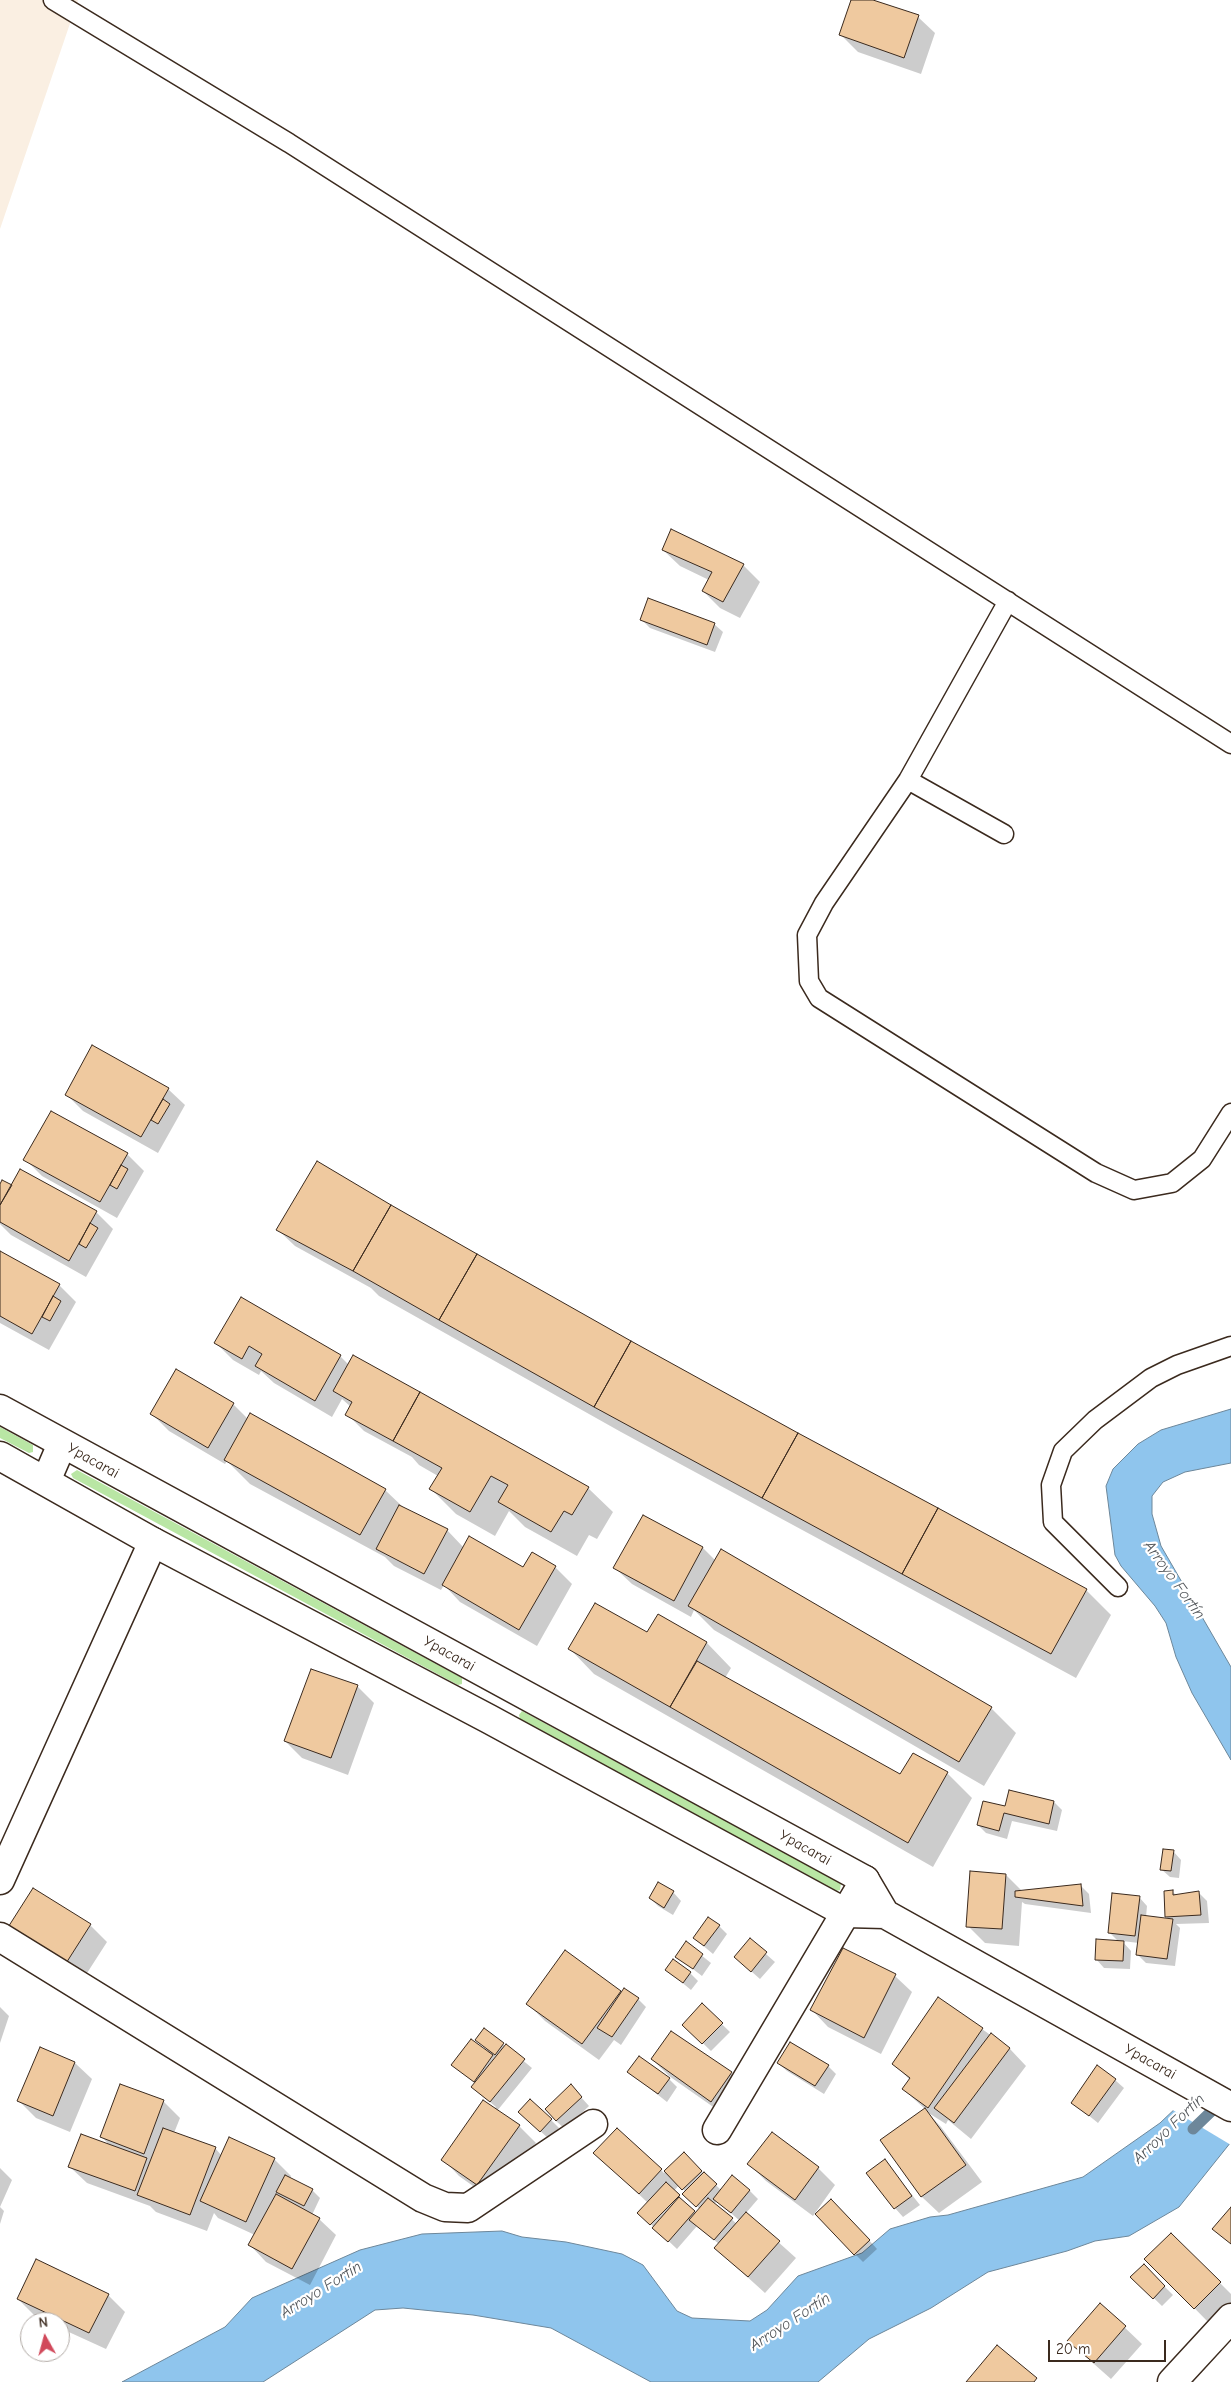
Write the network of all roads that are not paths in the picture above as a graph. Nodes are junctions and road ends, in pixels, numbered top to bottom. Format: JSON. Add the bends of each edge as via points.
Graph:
{"nodes":[{"id":1,"x":53,"y":0,"type":"edge"},
{"id":2,"x":1008,"y":601,"type":"junction"},
{"id":3,"x":1231,"y":744,"type":"edge"},
{"id":4,"x":908,"y":780,"type":"junction"},
{"id":5,"x":1004,"y":834,"type":"dead end"},
{"id":6,"x":1231,"y":1114,"type":"edge"},
{"id":7,"x":1231,"y":1346,"type":"edge"},
{"id":8,"x":0,"y":1408,"type":"edge"},
{"id":9,"x":62,"y":1444,"type":"junction"},
{"id":10,"x":0,"y":1456,"type":"edge"},
{"id":11,"x":46,"y":1481,"type":"junction"},
{"id":12,"x":153,"y":1542,"type":"junction"},
{"id":13,"x":1118,"y":1587,"type":"dead end"},
{"id":14,"x":509,"y":1686,"type":"junction"},
{"id":15,"x":490,"y":1719,"type":"junction"},
{"id":16,"x":780,"y":1834,"type":"junction"},
{"id":17,"x":759,"y":1865,"type":"junction"},
{"id":18,"x":0,"y":1880,"type":"edge"},
{"id":19,"x":865,"y":1880,"type":"junction"},
{"id":20,"x":846,"y":1913,"type":"junction"},
{"id":21,"x":885,"y":1914,"type":"junction"},
{"id":22,"x":0,"y":1936,"type":"edge"},
{"id":23,"x":1231,"y":2107,"type":"edge"},
{"id":24,"x":593,"y":2124,"type":"dead end"},
{"id":25,"x":717,"y":2130,"type":"dead end"},
{"id":26,"x":1231,"y":2318,"type":"edge"},
{"id":27,"x":1172,"y":2382,"type":"edge"}],
"edges":[{"from":1,"to":2,"type":"lane","via":[[289,143]]},
{"from":2,"to":3,"type":"lane"},
{"from":2,"to":4,"type":"lane"},
{"from":4,"to":5,"type":"lane"},
{"from":4,"to":6,"type":"lane","via":[[824,903],[807,936],[810,982],[819,998],[1096,1173],[1134,1190],[1172,1183],[1202,1159]]},
{"from":7,"to":13,"type":"lane","via":[[1151,1378],[1095,1420],[1063,1451],[1051,1485],[1053,1522]]},
{"from":8,"to":9,"type":"street","name":"Ypacarai"},
{"from":9,"to":11,"type":"street"},
{"from":9,"to":14,"type":"street","name":"Ypacarai"},
{"from":10,"to":11,"type":"street","name":"Ypacarai"},
{"from":11,"to":12,"type":"street","name":"Ypacarai"},
{"from":12,"to":15,"type":"street","name":"Ypacarai"},
{"from":12,"to":18,"type":"street"},
{"from":14,"to":15,"type":"street"},
{"from":14,"to":16,"type":"street","name":"Ypacarai"},
{"from":15,"to":17,"type":"street","name":"Ypacarai"},
{"from":16,"to":17,"type":"street"},
{"from":16,"to":19,"type":"street","name":"Ypacarai"},
{"from":17,"to":20,"type":"street","name":"Ypacarai"},
{"from":19,"to":20,"type":"street"},
{"from":19,"to":21,"type":"street"},
{"from":20,"to":21,"type":"street","name":"Ypacarai"},
{"from":20,"to":25,"type":"street"},
{"from":21,"to":23,"type":"street","name":"Ypacarai"},
{"from":22,"to":24,"type":"street","via":[[423,2198],[445,2207],[468,2208]]},
{"from":26,"to":27,"type":"street"}]}
